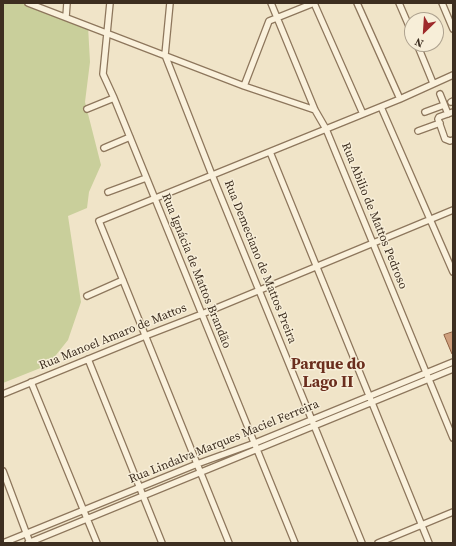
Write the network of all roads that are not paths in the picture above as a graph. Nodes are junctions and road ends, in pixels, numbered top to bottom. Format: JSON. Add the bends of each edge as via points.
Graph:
{"nodes":[{"id":1,"x":28,"y":3,"type":"edge"},
{"id":2,"x":67,"y":3,"type":"edge"},
{"id":3,"x":110,"y":3,"type":"edge"},
{"id":4,"x":170,"y":3,"type":"edge"},
{"id":5,"x":271,"y":3,"type":"edge"},
{"id":6,"x":314,"y":3,"type":"edge"},
{"id":7,"x":357,"y":3,"type":"edge"},
{"id":8,"x":399,"y":3,"type":"edge"},
{"id":9,"x":442,"y":3,"type":"edge"},
{"id":10,"x":404,"y":15,"type":"edge"},
{"id":11,"x":66,"y":17,"type":"junction"},
{"id":12,"x":277,"y":17,"type":"junction"},
{"id":13,"x":453,"y":29,"type":"edge"},
{"id":14,"x":108,"y":34,"type":"junction"},
{"id":15,"x":420,"y":52,"type":"edge"},
{"id":16,"x":162,"y":54,"type":"junction"},
{"id":17,"x":453,"y":75,"type":"edge"},
{"id":18,"x":433,"y":83,"type":"junction"},
{"id":19,"x":242,"y":84,"type":"junction"},
{"id":20,"x":440,"y":94,"type":"dead end"},
{"id":21,"x":114,"y":98,"type":"junction"},
{"id":22,"x":400,"y":99,"type":"junction"},
{"id":23,"x":444,"y":105,"type":"junction"},
{"id":24,"x":381,"y":107,"type":"junction"},
{"id":25,"x":88,"y":109,"type":"dead end"},
{"id":26,"x":315,"y":110,"type":"junction"},
{"id":27,"x":425,"y":112,"type":"dead end"},
{"id":28,"x":450,"y":113,"type":"edge"},
{"id":29,"x":363,"y":114,"type":"junction"},
{"id":30,"x":440,"y":123,"type":"junction"},
{"id":31,"x":326,"y":129,"type":"junction"},
{"id":32,"x":418,"y":131,"type":"dead end"},
{"id":33,"x":130,"y":137,"type":"junction"},
{"id":34,"x":453,"y":140,"type":"edge"},
{"id":35,"x":104,"y":148,"type":"dead end"},
{"id":36,"x":270,"y":152,"type":"junction"},
{"id":37,"x":212,"y":176,"type":"junction"},
{"id":38,"x":146,"y":178,"type":"junction"},
{"id":39,"x":108,"y":192,"type":"dead end"},
{"id":40,"x":157,"y":198,"type":"junction"},
{"id":41,"x":453,"y":210,"type":"edge"},
{"id":42,"x":430,"y":219,"type":"junction"},
{"id":43,"x":373,"y":243,"type":"junction"},
{"id":44,"x":315,"y":267,"type":"junction"},
{"id":45,"x":453,"y":272,"type":"edge"},
{"id":46,"x":122,"y":280,"type":"junction"},
{"id":47,"x":259,"y":290,"type":"junction"},
{"id":48,"x":87,"y":296,"type":"dead end"},
{"id":49,"x":204,"y":313,"type":"junction"},
{"id":50,"x":145,"y":336,"type":"junction"},
{"id":51,"x":88,"y":359,"type":"junction"},
{"id":52,"x":453,"y":362,"type":"edge"},
{"id":53,"x":453,"y":369,"type":"edge"},
{"id":54,"x":426,"y":372,"type":"junction"},
{"id":55,"x":429,"y":379,"type":"junction"},
{"id":56,"x":31,"y":382,"type":"junction"},
{"id":57,"x":3,"y":394,"type":"edge"},
{"id":58,"x":369,"y":396,"type":"junction"},
{"id":59,"x":372,"y":402,"type":"junction"},
{"id":60,"x":311,"y":417,"type":"junction"},
{"id":61,"x":315,"y":426,"type":"junction"},
{"id":62,"x":453,"y":438,"type":"edge"},
{"id":63,"x":255,"y":443,"type":"junction"},
{"id":64,"x":257,"y":450,"type":"junction"},
{"id":65,"x":197,"y":464,"type":"junction"},
{"id":66,"x":3,"y":471,"type":"edge"},
{"id":67,"x":200,"y":473,"type":"junction"},
{"id":68,"x":139,"y":487,"type":"junction"},
{"id":69,"x":143,"y":496,"type":"junction"},
{"id":70,"x":84,"y":510,"type":"junction"},
{"id":71,"x":453,"y":512,"type":"edge"},
{"id":72,"x":87,"y":518,"type":"junction"},
{"id":73,"x":422,"y":526,"type":"junction"},
{"id":74,"x":26,"y":534,"type":"junction"},
{"id":75,"x":3,"y":543,"type":"edge"},
{"id":76,"x":30,"y":543,"type":"edge"},
{"id":77,"x":97,"y":543,"type":"edge"},
{"id":78,"x":162,"y":543,"type":"edge"},
{"id":79,"x":229,"y":543,"type":"edge"},
{"id":80,"x":295,"y":543,"type":"edge"},
{"id":81,"x":362,"y":543,"type":"edge"},
{"id":82,"x":378,"y":543,"type":"edge"},
{"id":83,"x":429,"y":543,"type":"edge"}],
"edges":[{"from":1,"to":11,"type":"street"},
{"from":2,"to":11,"type":"street"},
{"from":3,"to":14,"type":"street","name":"Rua Ignácia de Mattos Brandão"},
{"from":4,"to":16,"type":"street"},
{"from":5,"to":12,"type":"street","name":"Rua Abilio de Mattos Pedroso"},
{"from":6,"to":12,"type":"street"},
{"from":6,"to":29,"type":"street"},
{"from":7,"to":22,"type":"street"},
{"from":8,"to":10,"type":"street"},
{"from":9,"to":13,"type":"street"},
{"from":11,"to":14,"type":"street"},
{"from":12,"to":19,"type":"street","via":[[268,21]]},
{"from":12,"to":26,"type":"street","name":"Rua Abilio de Mattos Pedroso"},
{"from":14,"to":16,"type":"street"},
{"from":14,"to":21,"type":"street","name":"Rua Ignácia de Mattos Brandão","via":[[103,74]]},
{"from":15,"to":18,"type":"street"},
{"from":16,"to":19,"type":"street"},
{"from":16,"to":37,"type":"street","name":"Rua Demeciano de Mattos Preira"},
{"from":17,"to":18,"type":"street"},
{"from":18,"to":22,"type":"street"},
{"from":19,"to":26,"type":"street"},
{"from":20,"to":23,"type":"street"},
{"from":21,"to":25,"type":"street"},
{"from":21,"to":33,"type":"street","name":"Rua Ignácia de Mattos Brandão"},
{"from":22,"to":24,"type":"street"},
{"from":23,"to":27,"type":"street"},
{"from":23,"to":28,"type":"street"},
{"from":24,"to":29,"type":"street"},
{"from":24,"to":42,"type":"street"},
{"from":26,"to":31,"type":"street","name":"Rua Abilio de Mattos Pedroso"},
{"from":28,"to":30,"type":"street","via":[[439,117]]},
{"from":29,"to":31,"type":"street"},
{"from":30,"to":32,"type":"street"},
{"from":30,"to":34,"type":"street","via":[[446,139]]},
{"from":31,"to":36,"type":"street"},
{"from":31,"to":43,"type":"street","name":"Rua Abilio de Mattos Pedroso"},
{"from":33,"to":35,"type":"street"},
{"from":33,"to":38,"type":"street","name":"Rua Ignácia de Mattos Brandão"},
{"from":36,"to":37,"type":"street"},
{"from":36,"to":44,"type":"street"},
{"from":37,"to":40,"type":"street"},
{"from":37,"to":47,"type":"street","name":"Rua Demeciano de Mattos Preira"},
{"from":38,"to":39,"type":"street"},
{"from":38,"to":40,"type":"street","name":"Rua Ignácia de Mattos Brandão"},
{"from":40,"to":46,"type":"street","via":[[99,220]]},
{"from":40,"to":49,"type":"street","name":"Rua Ignácia de Mattos Brandão"},
{"from":41,"to":42,"type":"street","name":"Rua Manoel Amaro de Mattos"},
{"from":42,"to":43,"type":"street","name":"Rua Manoel Amaro de Mattos"},
{"from":42,"to":45,"type":"street"},
{"from":43,"to":44,"type":"street","name":"Rua Manoel Amaro de Mattos"},
{"from":43,"to":54,"type":"street","name":"Rua Abilio de Mattos Pedroso"},
{"from":44,"to":47,"type":"street","name":"Rua Manoel Amaro de Mattos"},
{"from":44,"to":58,"type":"street"},
{"from":46,"to":48,"type":"street"},
{"from":46,"to":50,"type":"street"},
{"from":47,"to":49,"type":"street","name":"Rua Manoel Amaro de Mattos"},
{"from":47,"to":60,"type":"street","name":"Rua Demeciano de Mattos Preira"},
{"from":49,"to":50,"type":"street","name":"Rua Manoel Amaro de Mattos"},
{"from":49,"to":63,"type":"street","name":"Rua Ignácia de Mattos Brandão"},
{"from":50,"to":51,"type":"street","name":"Rua Manoel Amaro de Mattos"},
{"from":50,"to":65,"type":"street"},
{"from":51,"to":56,"type":"street","name":"Rua Manoel Amaro de Mattos"},
{"from":51,"to":68,"type":"street"},
{"from":52,"to":54,"type":"street","name":"Rua Lindalva Marques Maciel Ferreira"},
{"from":53,"to":55,"type":"street","name":"Rua Lindalva Marques Maciel Ferreira"},
{"from":54,"to":55,"type":"street","name":"Rua Abilio de Mattos Pedroso"},
{"from":54,"to":58,"type":"street","name":"Rua Lindalva Marques Maciel Ferreira"},
{"from":55,"to":59,"type":"street","name":"Rua Lindalva Marques Maciel Ferreira"},
{"from":55,"to":62,"type":"street","name":"Rua Abilio de Mattos Pedroso"},
{"from":56,"to":57,"type":"street","name":"Rua Manoel Amaro de Mattos"},
{"from":56,"to":70,"type":"street"},
{"from":58,"to":59,"type":"street"},
{"from":58,"to":60,"type":"street","name":"Rua Lindalva Marques Maciel Ferreira"},
{"from":59,"to":61,"type":"street","name":"Rua Lindalva Marques Maciel Ferreira"},
{"from":59,"to":73,"type":"street"},
{"from":60,"to":61,"type":"street","name":"Rua Demeciano de Mattos Preira"},
{"from":60,"to":63,"type":"street","name":"Rua Lindalva Marques Maciel Ferreira"},
{"from":61,"to":64,"type":"street","name":"Rua Lindalva Marques Maciel Ferreira"},
{"from":61,"to":81,"type":"street","name":"Rua Demeciano de Mattos Preira"},
{"from":63,"to":64,"type":"street","name":"Rua Ignácia de Mattos Brandão"},
{"from":63,"to":65,"type":"street","name":"Rua Lindalva Marques Maciel Ferreira"},
{"from":64,"to":67,"type":"street","name":"Rua Lindalva Marques Maciel Ferreira"},
{"from":64,"to":80,"type":"street","name":"Rua Ignácia de Mattos Brandão"},
{"from":65,"to":67,"type":"street"},
{"from":65,"to":68,"type":"street","name":"Rua Lindalva Marques Maciel Ferreira"},
{"from":66,"to":74,"type":"street"},
{"from":67,"to":69,"type":"street","name":"Rua Lindalva Marques Maciel Ferreira"},
{"from":67,"to":79,"type":"street"},
{"from":68,"to":69,"type":"street"},
{"from":68,"to":70,"type":"street","name":"Rua Lindalva Marques Maciel Ferreira"},
{"from":69,"to":72,"type":"street","name":"Rua Lindalva Marques Maciel Ferreira"},
{"from":69,"to":78,"type":"street"},
{"from":70,"to":72,"type":"street"},
{"from":70,"to":74,"type":"street","name":"Rua Lindalva Marques Maciel Ferreira"},
{"from":71,"to":73,"type":"street"},
{"from":72,"to":76,"type":"street","name":"Rua Lindalva Marques Maciel Ferreira"},
{"from":72,"to":77,"type":"street"},
{"from":73,"to":82,"type":"street"},
{"from":73,"to":83,"type":"street"},
{"from":74,"to":75,"type":"street","name":"Rua Lindalva Marques Maciel Ferreira"},
{"from":74,"to":76,"type":"street"}]}
